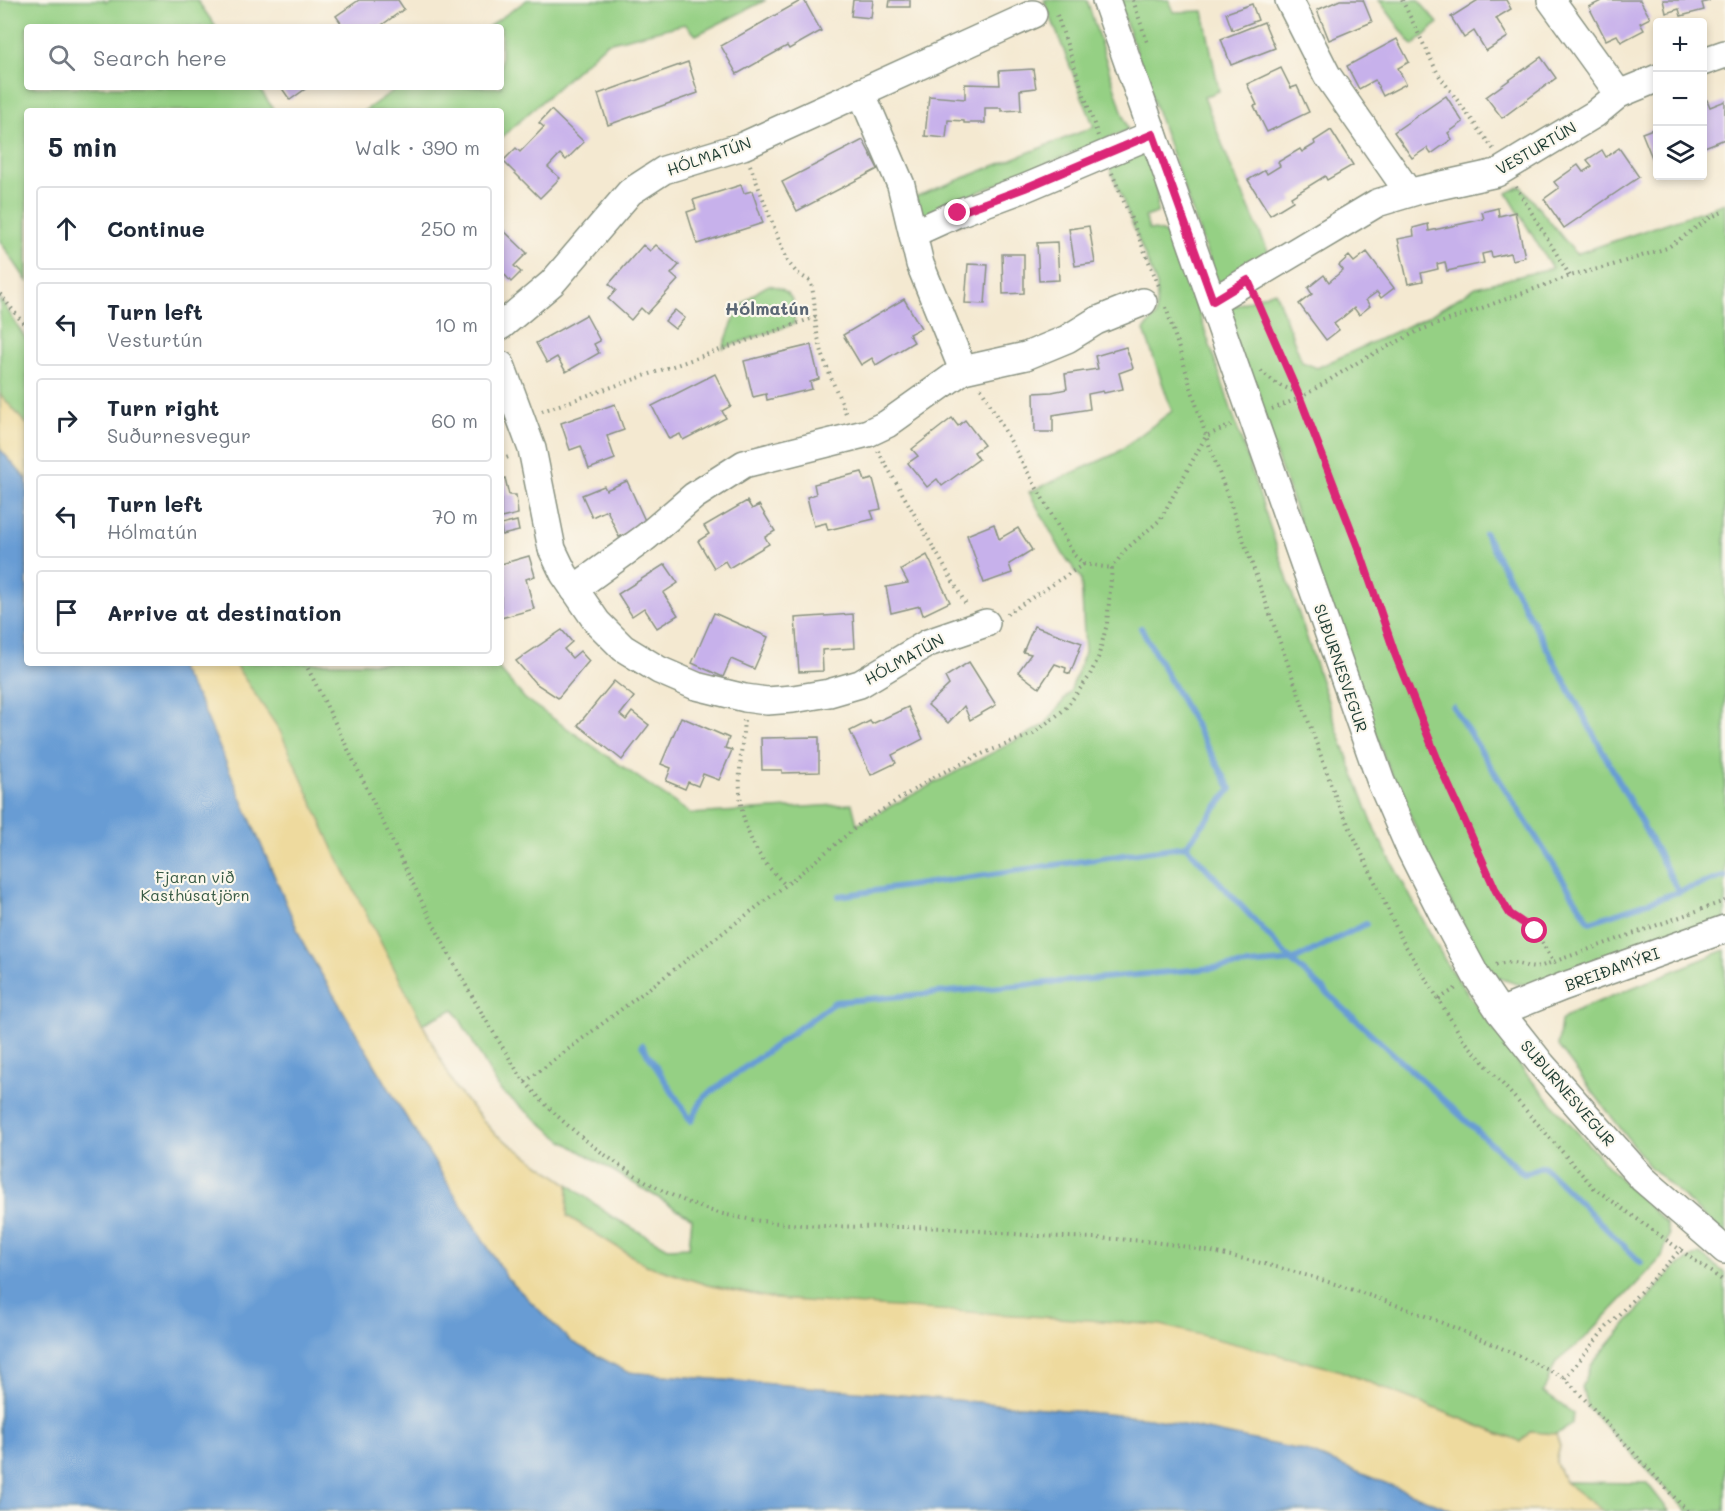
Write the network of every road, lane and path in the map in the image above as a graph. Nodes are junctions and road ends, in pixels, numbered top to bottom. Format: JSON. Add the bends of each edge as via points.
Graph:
{"nodes":[{"id":1,"x":1106,"y":0,"type":"edge"},
{"id":2,"x":1289,"y":0,"type":"edge"},
{"id":3,"x":1402,"y":0,"type":"edge"},
{"id":4,"x":1551,"y":0,"type":"edge"},
{"id":5,"x":1033,"y":14,"type":"dead end"},
{"id":6,"x":1725,"y":54,"type":"edge"},
{"id":7,"x":1707,"y":60,"type":"edge"},
{"id":8,"x":1653,"y":80,"type":"edge"},
{"id":9,"x":861,"y":92,"type":"junction"},
{"id":10,"x":1619,"y":94,"type":"junction"},
{"id":11,"x":1153,"y":134,"type":"junction"},
{"id":12,"x":743,"y":146,"type":"junction"},
{"id":13,"x":1508,"y":168,"type":"junction"},
{"id":14,"x":1409,"y":193,"type":"junction"},
{"id":15,"x":1725,"y":211,"type":"edge"},
{"id":16,"x":914,"y":233,"type":"junction"},
{"id":17,"x":1570,"y":276,"type":"junction"},
{"id":18,"x":1248,"y":280,"type":"junction"},
{"id":19,"x":0,"y":294,"type":"edge"},
{"id":20,"x":1213,"y":301,"type":"junction"},
{"id":21,"x":1143,"y":302,"type":"dead end"},
{"id":22,"x":816,"y":317,"type":"junction"},
{"id":23,"x":504,"y":323,"type":"edge"},
{"id":24,"x":24,"y":324,"type":"edge"},
{"id":25,"x":967,"y":369,"type":"junction"},
{"id":26,"x":504,"y":373,"type":"edge"},
{"id":27,"x":1300,"y":398,"type":"junction"},
{"id":28,"x":1252,"y":418,"type":"junction"},
{"id":29,"x":522,"y":419,"type":"junction"},
{"id":30,"x":862,"y":434,"type":"junction"},
{"id":31,"x":1084,"y":564,"type":"junction"},
{"id":32,"x":1112,"y":568,"type":"junction"},
{"id":33,"x":574,"y":589,"type":"junction"},
{"id":34,"x":982,"y":624,"type":"junction"},
{"id":35,"x":307,"y":666,"type":"edge"},
{"id":36,"x":745,"y":698,"type":"junction"},
{"id":37,"x":786,"y":885,"type":"junction"},
{"id":38,"x":1725,"y":901,"type":"edge"},
{"id":39,"x":1725,"y":929,"type":"edge"},
{"id":40,"x":1554,"y":962,"type":"junction"},
{"id":41,"x":1476,"y":976,"type":"junction"},
{"id":42,"x":1562,"y":987,"type":"junction"},
{"id":43,"x":1438,"y":999,"type":"dead end"},
{"id":44,"x":1500,"y":1012,"type":"junction"},
{"id":45,"x":525,"y":1082,"type":"junction"},
{"id":46,"x":1698,"y":1228,"type":"junction"},
{"id":47,"x":1681,"y":1250,"type":"junction"},
{"id":48,"x":1725,"y":1250,"type":"edge"},
{"id":49,"x":1725,"y":1282,"type":"edge"},
{"id":50,"x":1564,"y":1378,"type":"junction"},
{"id":51,"x":1687,"y":1511,"type":"edge"}],
"edges":[{"from":1,"to":11,"type":"street","name":"SUÐURNESVEGUR"},
{"from":2,"to":14,"type":"street","via":[[1327,75]]},
{"from":3,"to":13,"type":"path","via":[[1438,74]]},
{"from":4,"to":10,"type":"street"},
{"from":5,"to":9,"type":"street","name":"HÓLMATÚN"},
{"from":6,"to":7,"type":"street"},
{"from":8,"to":10,"type":"street","name":"VESTURTÚN"},
{"from":9,"to":12,"type":"street","name":"HÓLMATÚN"},
{"from":9,"to":16,"type":"street","via":[[901,185]]},
{"from":10,"to":13,"type":"street","name":"VESTURTÚN","via":[[1595,114]]},
{"from":11,"to":16,"type":"street"},
{"from":11,"to":20,"type":"street","name":"SUÐURNESVEGUR"},
{"from":12,"to":22,"type":"path","via":[[787,261],[810,281]]},
{"from":12,"to":23,"type":"street","name":"HÓLMATÚN","via":[[664,170],[630,192],[552,283]]},
{"from":13,"to":14,"type":"street","name":"VESTURTÚN"},
{"from":13,"to":17,"type":"path"},
{"from":14,"to":18,"type":"street","name":"VESTURTÚN","via":[[1377,203]]},
{"from":15,"to":17,"type":"path","via":[[1667,248]]},
{"from":16,"to":25,"type":"street","via":[[920,264]]},
{"from":17,"to":27,"type":"path","via":[[1418,331]]},
{"from":18,"to":20,"type":"street","name":"VESTURTÚN"},
{"from":18,"to":27,"type":"path"},
{"from":19,"to":24,"type":"path"},
{"from":20,"to":28,"type":"street","name":"SUÐURNESVEGUR"},
{"from":21,"to":25,"type":"street","via":[[1026,356]]},
{"from":22,"to":29,"type":"path"},
{"from":22,"to":30,"type":"path","via":[[818,340],[826,362]]},
{"from":25,"to":30,"type":"street","via":[[887,424]]},
{"from":25,"to":31,"type":"path","via":[[1074,555]]},
{"from":26,"to":29,"type":"street","name":"HÓLMATÚN"},
{"from":27,"to":28,"type":"path"},
{"from":27,"to":40,"type":"path","via":[[1395,654],[1496,891],[1510,914],[1535,931]]},
{"from":28,"to":32,"type":"path","via":[[1206,436],[1160,520],[1125,550]]},
{"from":28,"to":41,"type":"street","name":"SUÐURNESVEGUR","via":[[1381,782],[1411,851]]},
{"from":29,"to":33,"type":"street","name":"HÓLMATÚN","via":[[532,448],[552,549]]},
{"from":30,"to":33,"type":"street","via":[[744,464],[694,496],[646,537]]},
{"from":30,"to":34,"type":"path"},
{"from":31,"to":32,"type":"path"},
{"from":31,"to":34,"type":"path","via":[[1001,617]]},
{"from":32,"to":37,"type":"path","via":[[1107,624],[1098,658],[1065,709],[1033,734],[934,777],[860,824]]},
{"from":33,"to":36,"type":"street","name":"HÓLMATÚN","via":[[597,622],[623,648],[696,686]]},
{"from":34,"to":36,"type":"street","name":"HÓLMATÚN","via":[[928,643],[860,684],[794,699]]},
{"from":35,"to":45,"type":"path","via":[[431,922],[478,1009]]},
{"from":36,"to":37,"type":"path","via":[[739,802],[747,830],[763,860]]},
{"from":37,"to":45,"type":"path"},
{"from":38,"to":40,"type":"path"},
{"from":39,"to":42,"type":"street","name":"BREIÐAMÝRI"},
{"from":40,"to":41,"type":"path","via":[[1536,968],[1511,961]]},
{"from":40,"to":42,"type":"path"},
{"from":41,"to":43,"type":"path"},
{"from":41,"to":44,"type":"street","name":"SUÐURNESVEGUR"},
{"from":42,"to":44,"type":"street","name":"BREIÐAMÝRI"},
{"from":44,"to":46,"type":"street","name":"SUÐURNESVEGUR","via":[[1643,1179]]},
{"from":45,"to":50,"type":"path","via":[[566,1125],[621,1165],[671,1196],[722,1214],[783,1223],[945,1228],[1171,1245],[1272,1266],[1371,1296],[1470,1333]]},
{"from":46,"to":47,"type":"path"},
{"from":46,"to":48,"type":"street","name":"SUÐURNESVEGUR"},
{"from":47,"to":49,"type":"path"},
{"from":47,"to":50,"type":"path"},
{"from":50,"to":51,"type":"path"}]}
